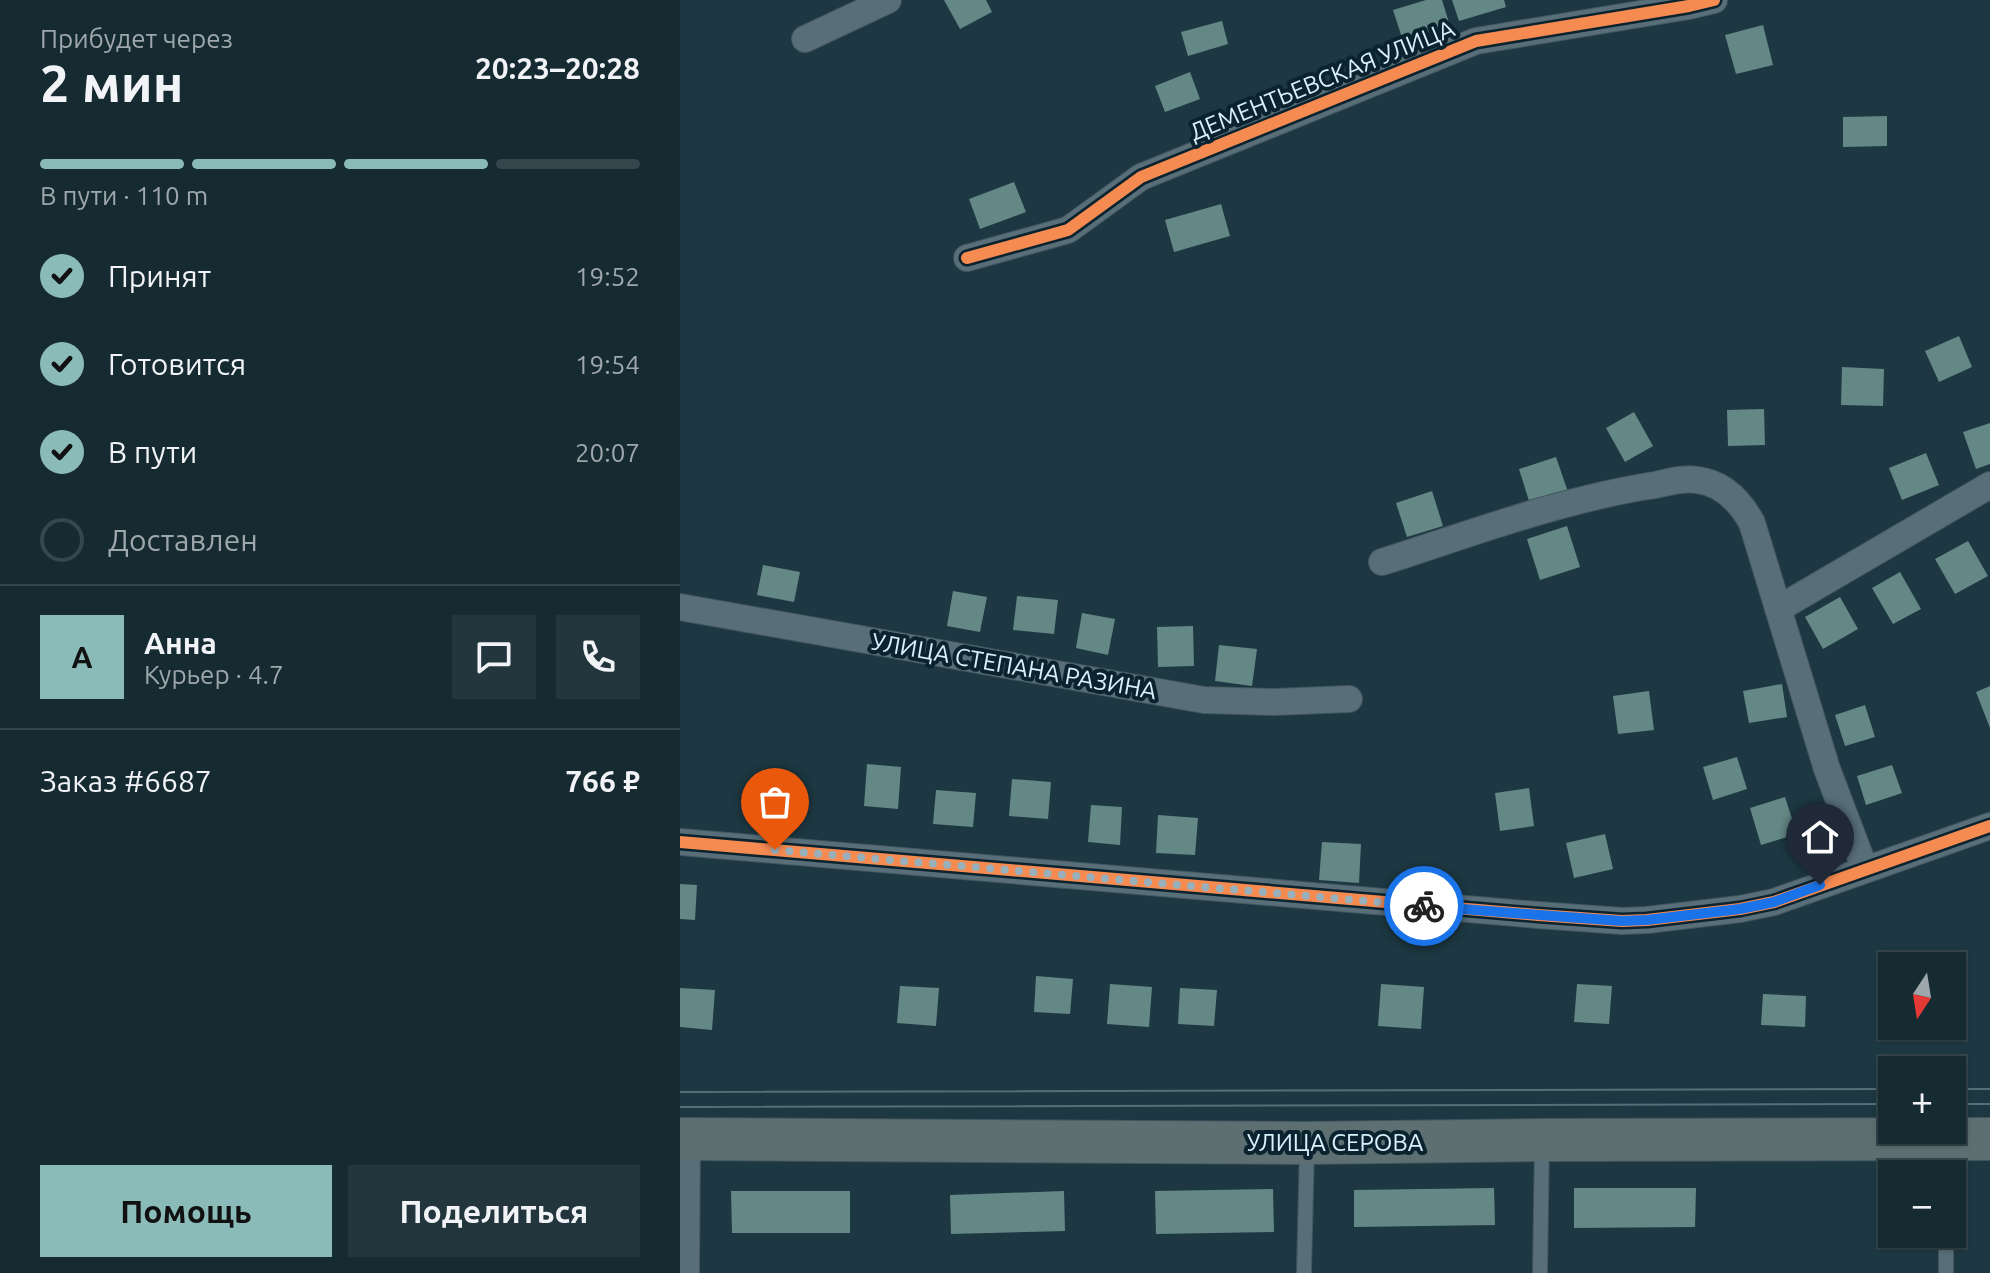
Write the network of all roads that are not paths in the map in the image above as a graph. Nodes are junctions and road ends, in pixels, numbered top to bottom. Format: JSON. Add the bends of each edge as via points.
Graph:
{"nodes":[{"id":1,"x":888,"y":0,"type":"edge"},
{"id":2,"x":1714,"y":0,"type":"edge"},
{"id":3,"x":805,"y":39,"type":"dead end"},
{"id":4,"x":967,"y":258,"type":"dead end"},
{"id":5,"x":1990,"y":485,"type":"edge"},
{"id":6,"x":1382,"y":562,"type":"dead end"},
{"id":7,"x":680,"y":607,"type":"edge"},
{"id":8,"x":1778,"y":609,"type":"junction"},
{"id":9,"x":1349,"y":699,"type":"dead end"},
{"id":10,"x":1990,"y":826,"type":"edge"},
{"id":11,"x":680,"y":842,"type":"edge"},
{"id":12,"x":1865,"y":869,"type":"junction"},
{"id":13,"x":683,"y":1139,"type":"edge"},
{"id":14,"x":1990,"y":1139,"type":"edge"},
{"id":15,"x":1542,"y":1140,"type":"junction"},
{"id":16,"x":1307,"y":1143,"type":"junction"},
{"id":17,"x":1945,"y":1157,"type":"edge"},
{"id":18,"x":1946,"y":1248,"type":"edge"},
{"id":19,"x":686,"y":1273,"type":"edge"},
{"id":20,"x":1304,"y":1273,"type":"edge"},
{"id":21,"x":1540,"y":1273,"type":"edge"},
{"id":22,"x":1946,"y":1273,"type":"edge"}],
"edges":[{"from":1,"to":3,"type":"street"},
{"from":2,"to":4,"type":"street","name":"ДЕМЕНТЬЕВСКАЯ УЛИЦА","via":[[1476,41],[1141,177],[1068,230]]},
{"from":5,"to":8,"type":"street"},
{"from":6,"to":8,"type":"street","via":[[1573,501],[1683,478],[1713,484],[1743,506]]},
{"from":7,"to":9,"type":"street","name":"УЛИЦА СТЕПАНА РАЗИНА","via":[[1204,700]]},
{"from":8,"to":12,"type":"street","via":[[1827,769]]},
{"from":10,"to":12,"type":"street"},
{"from":11,"to":12,"type":"street","via":[[1622,921],[1763,904]]},
{"from":13,"to":16,"type":"main road","name":"УЛИЦА СЕРОВА"},
{"from":13,"to":19,"type":"street"},
{"from":14,"to":17,"type":"main road","name":"УЛИЦА СЕРОВА"},
{"from":15,"to":16,"type":"main road","name":"УЛИЦА СЕРОВА"},
{"from":15,"to":17,"type":"main road","name":"УЛИЦА СЕРОВА"},
{"from":15,"to":21,"type":"lane"},
{"from":16,"to":20,"type":"lane"},
{"from":18,"to":22,"type":"lane"}]}
